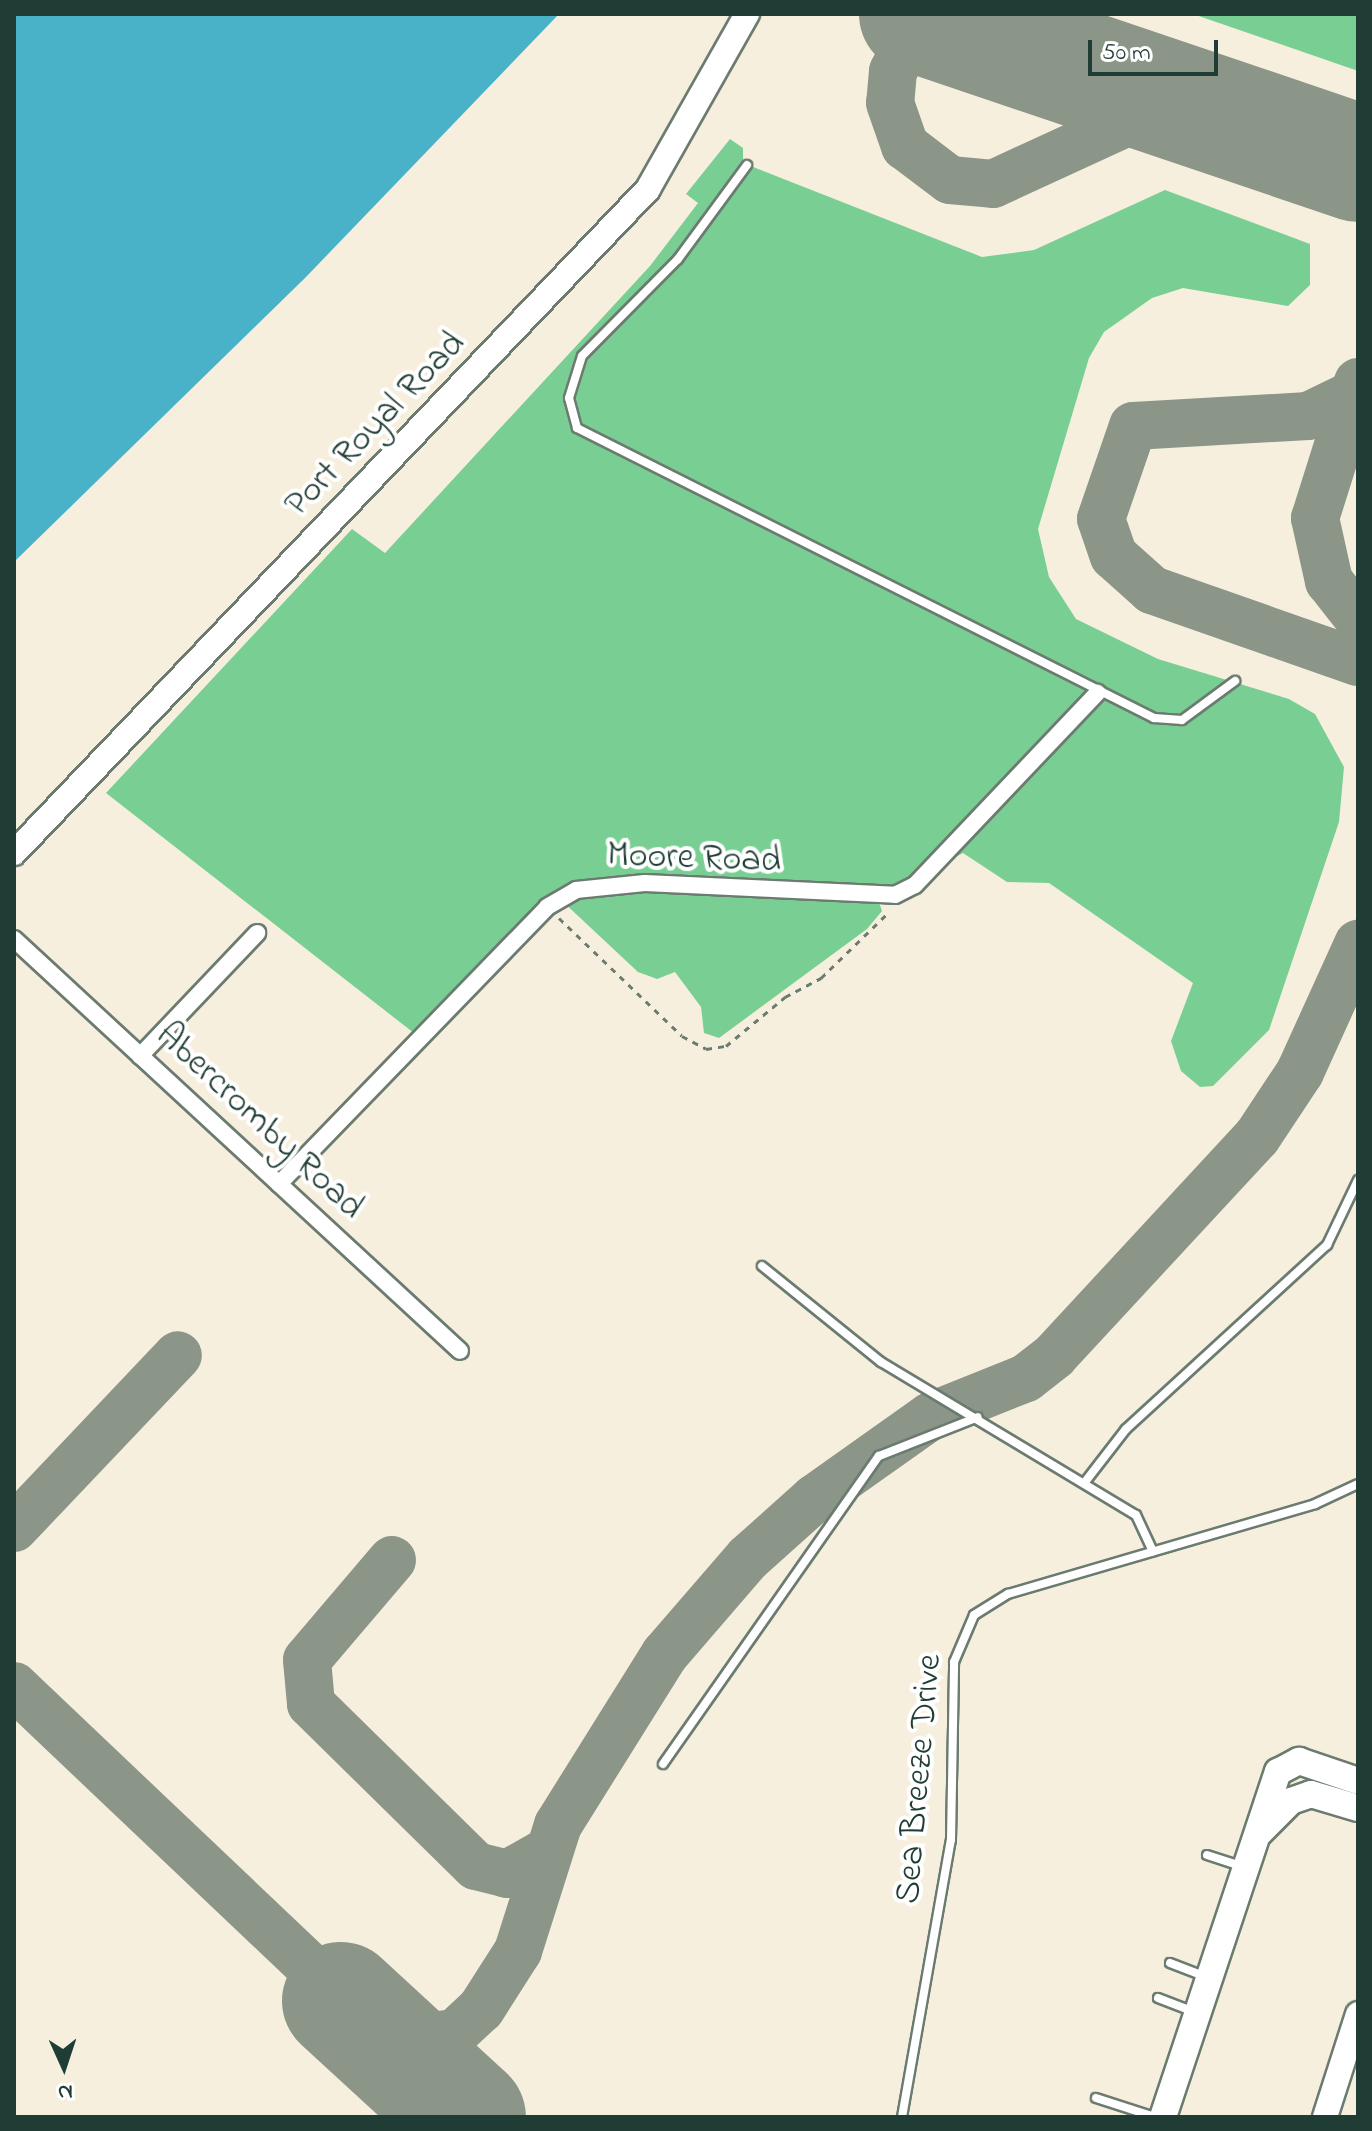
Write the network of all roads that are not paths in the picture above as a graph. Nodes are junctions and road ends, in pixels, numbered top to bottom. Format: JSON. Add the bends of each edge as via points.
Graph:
{"nodes":[{"id":1,"x":747,"y":14,"type":"edge"},
{"id":2,"x":747,"y":165,"type":"dead end"},
{"id":3,"x":1235,"y":681,"type":"dead end"},
{"id":4,"x":1097,"y":693,"type":"junction"},
{"id":5,"x":14,"y":853,"type":"edge"},
{"id":6,"x":257,"y":933,"type":"dead end"},
{"id":7,"x":14,"y":939,"type":"edge"},
{"id":8,"x":140,"y":1056,"type":"junction"},
{"id":9,"x":1358,"y":1180,"type":"edge"},
{"id":10,"x":279,"y":1184,"type":"junction"},
{"id":11,"x":762,"y":1266,"type":"dead end"},
{"id":12,"x":460,"y":1351,"type":"dead end"},
{"id":13,"x":978,"y":1417,"type":"junction"},
{"id":14,"x":1085,"y":1482,"type":"junction"},
{"id":15,"x":1358,"y":1484,"type":"edge"},
{"id":16,"x":1153,"y":1551,"type":"junction"},
{"id":17,"x":663,"y":1764,"type":"dead end"},
{"id":18,"x":1358,"y":1781,"type":"edge"},
{"id":19,"x":1358,"y":1808,"type":"edge"},
{"id":20,"x":1207,"y":1855,"type":"dead end"},
{"id":21,"x":1250,"y":1856,"type":"junction"},
{"id":22,"x":1170,"y":1963,"type":"dead end"},
{"id":23,"x":1210,"y":1978,"type":"junction"},
{"id":24,"x":1158,"y":1998,"type":"dead end"},
{"id":25,"x":1198,"y":2014,"type":"junction"},
{"id":26,"x":1358,"y":2014,"type":"edge"},
{"id":27,"x":1096,"y":2098,"type":"dead end"},
{"id":28,"x":902,"y":2117,"type":"edge"},
{"id":29,"x":1155,"y":2117,"type":"edge"},
{"id":30,"x":1163,"y":2117,"type":"edge"},
{"id":31,"x":1325,"y":2117,"type":"edge"}],
"edges":[{"from":1,"to":5,"type":"main road","name":"Port Royal Road","via":[[648,189]]},
{"from":2,"to":4,"type":"lane","via":[[678,259],[582,356],[569,398],[577,428]]},
{"from":3,"to":4,"type":"lane","via":[[1182,720],[1154,718]]},
{"from":4,"to":10,"type":"street","name":"Moore Road","via":[[915,885],[878,899],[603,885],[547,907]]},
{"from":6,"to":8,"type":"street"},
{"from":7,"to":8,"type":"street","name":"Abercromby Road"},
{"from":8,"to":10,"type":"street","name":"Abercromby Road"},
{"from":9,"to":14,"type":"lane","via":[[1327,1245],[1126,1429]]},
{"from":10,"to":12,"type":"street","name":"Abercromby Road"},
{"from":11,"to":13,"type":"lane","via":[[881,1362]]},
{"from":13,"to":14,"type":"lane"},
{"from":13,"to":17,"type":"lane","via":[[879,1456]]},
{"from":14,"to":16,"type":"lane","via":[[1136,1515]]},
{"from":15,"to":16,"type":"lane","name":"Sea Breeze Drive"},
{"from":16,"to":28,"type":"lane","name":"Sea Breeze Drive","via":[[995,1599],[974,1615],[959,1643],[951,1840]]},
{"from":18,"to":21,"type":"main road","via":[[1299,1761],[1285,1765]]},
{"from":19,"to":21,"type":"main road","via":[[1311,1794],[1298,1798]]},
{"from":20,"to":21,"type":"lane"},
{"from":21,"to":23,"type":"main road"},
{"from":22,"to":23,"type":"lane"},
{"from":23,"to":25,"type":"main road"},
{"from":24,"to":25,"type":"lane"},
{"from":25,"to":30,"type":"main road"},
{"from":26,"to":31,"type":"main road"},
{"from":27,"to":29,"type":"lane"}]}
